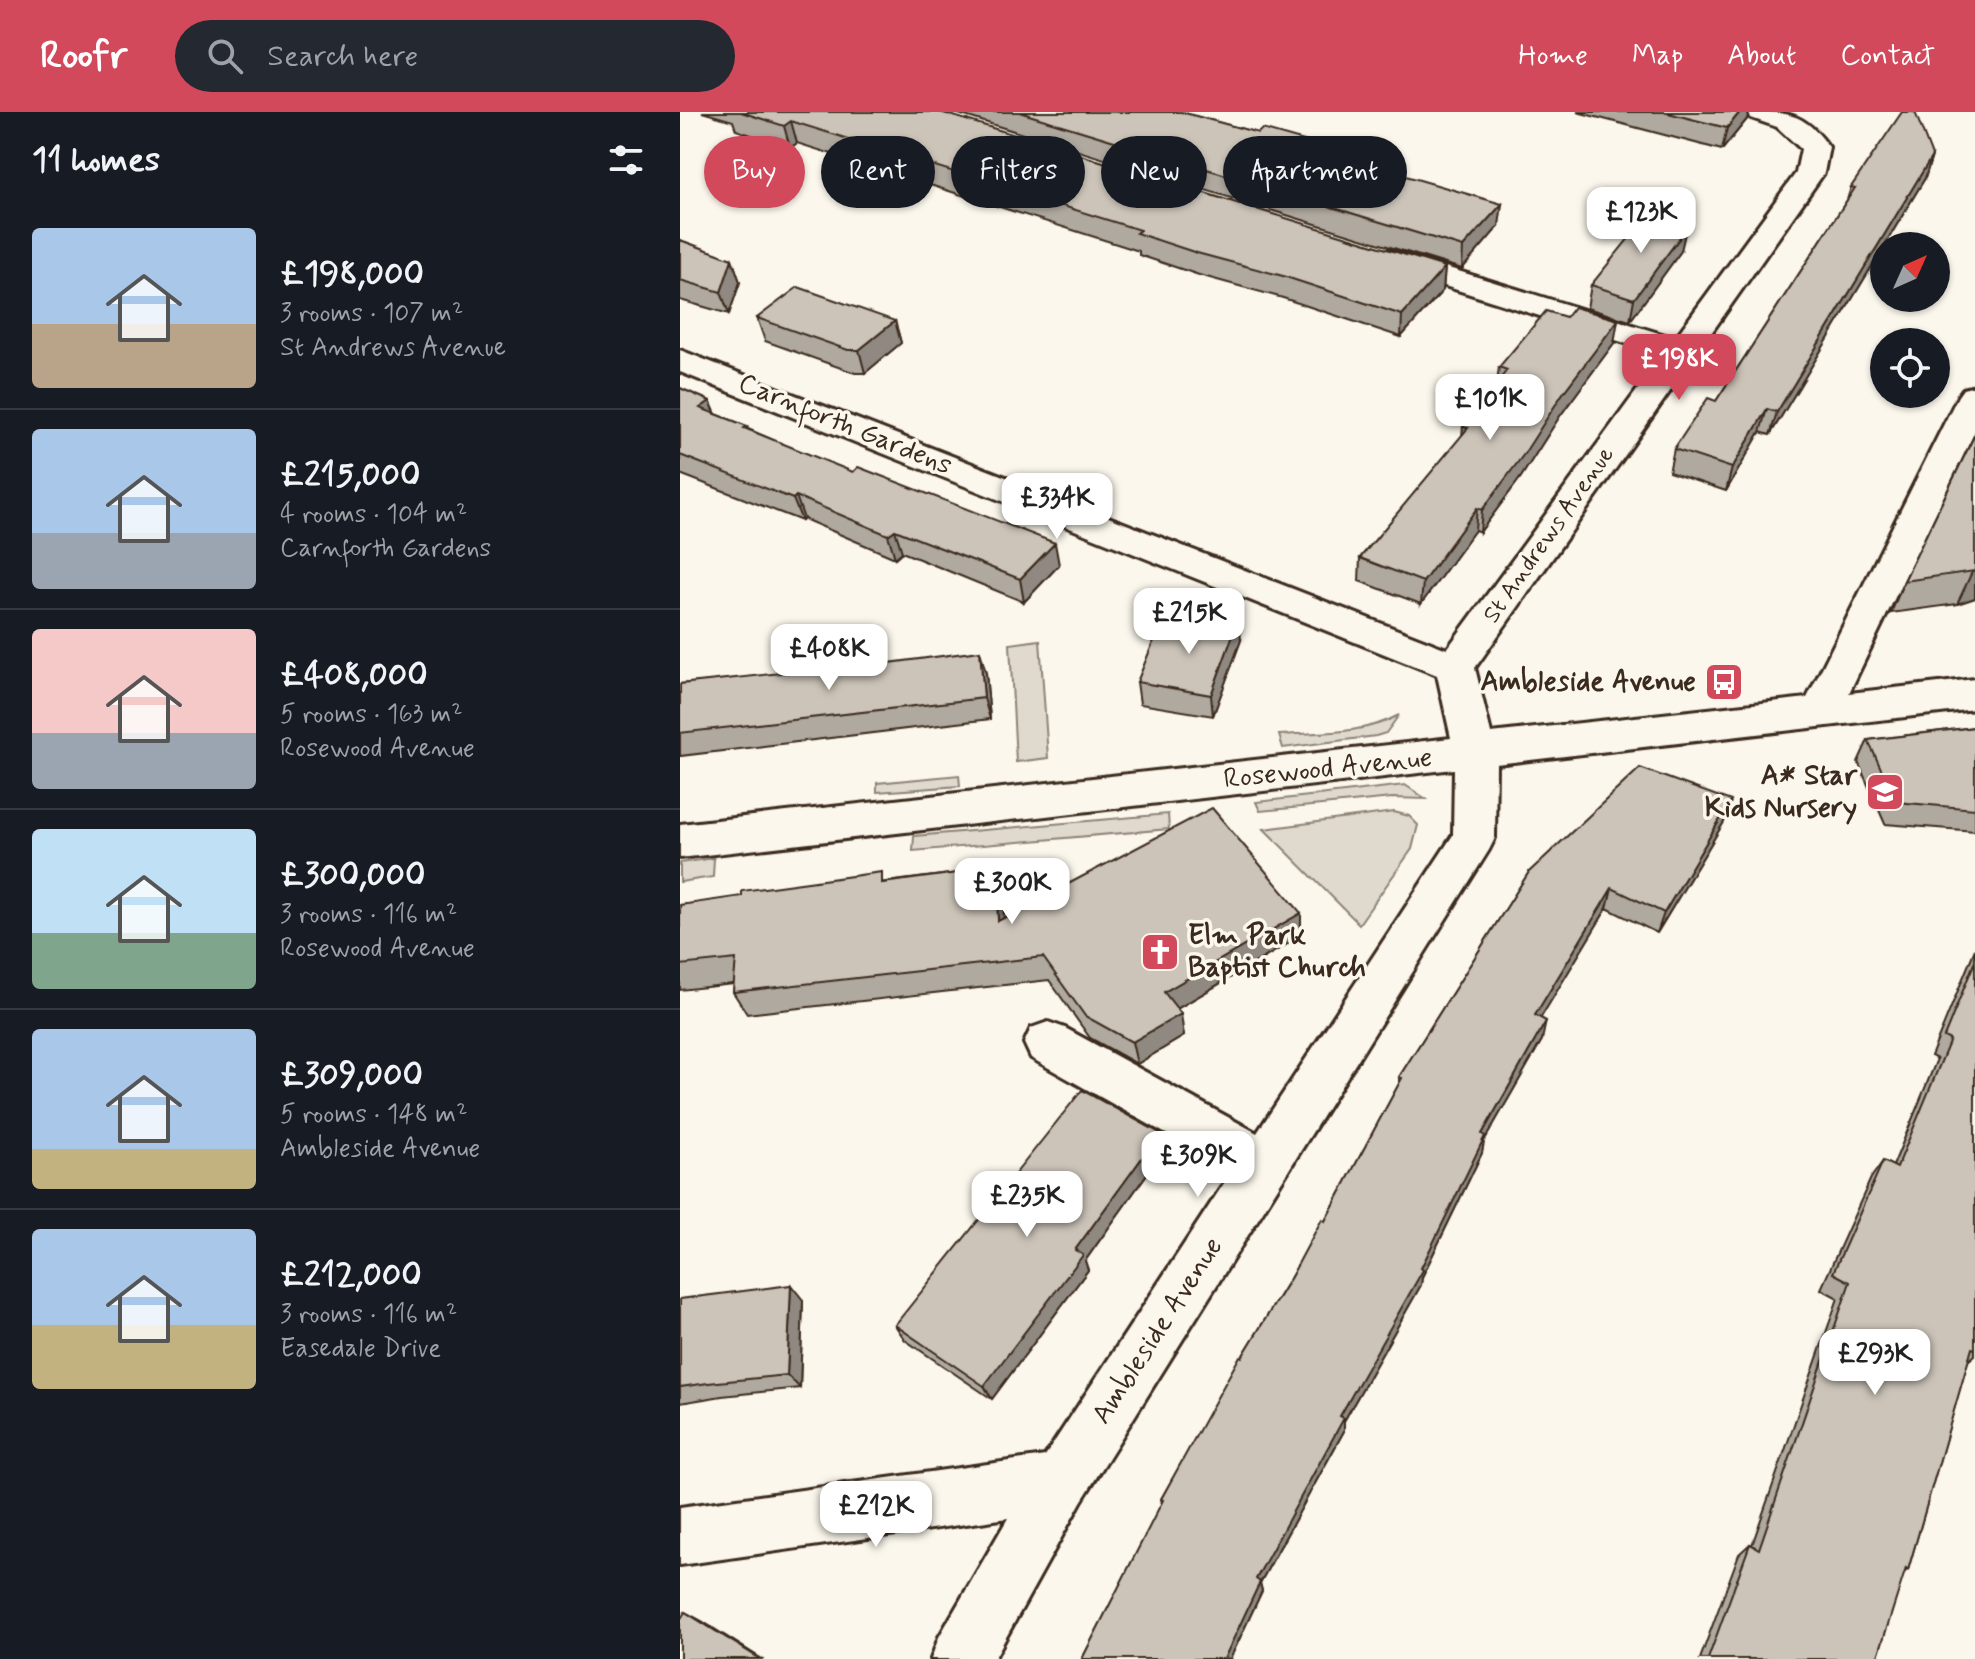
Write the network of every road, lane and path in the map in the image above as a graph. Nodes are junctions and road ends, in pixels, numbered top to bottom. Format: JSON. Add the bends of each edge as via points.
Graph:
{"nodes":[{"id":1,"x":1761,"y":112,"type":"edge"},
{"id":2,"x":1365,"y":252,"type":"edge"},
{"id":3,"x":1681,"y":350,"type":"junction"},
{"id":4,"x":680,"y":360,"type":"edge"},
{"id":5,"x":1975,"y":396,"type":"edge"},
{"id":6,"x":1455,"y":667,"type":"junction"},
{"id":7,"x":1975,"y":694,"type":"edge"},
{"id":8,"x":1820,"y":713,"type":"junction"},
{"id":9,"x":1475,"y":753,"type":"junction"},
{"id":10,"x":680,"y":841,"type":"edge"},
{"id":11,"x":1048,"y":1043,"type":"dead end"},
{"id":12,"x":1265,"y":1164,"type":"junction"},
{"id":13,"x":1061,"y":1482,"type":"junction"},
{"id":14,"x":680,"y":1536,"type":"edge"},
{"id":15,"x":961,"y":1659,"type":"edge"}],
"edges":[{"from":1,"to":3,"type":"street","name":"St Andrews Avenue","via":[[1787,121],[1815,147],[1810,173]]},
{"from":2,"to":3,"type":"street"},
{"from":3,"to":6,"type":"street","name":"St Andrews Avenue"},
{"from":4,"to":6,"type":"street","name":"Carnforth Gardens"},
{"from":5,"to":8,"type":"street"},
{"from":6,"to":9,"type":"street"},
{"from":7,"to":8,"type":"street","name":"Rosewood Avenue"},
{"from":8,"to":9,"type":"street","name":"Rosewood Avenue"},
{"from":9,"to":10,"type":"street","name":"Rosewood Avenue"},
{"from":9,"to":12,"type":"street","name":"Ambleside Avenue","via":[[1474,838]]},
{"from":11,"to":12,"type":"street"},
{"from":12,"to":13,"type":"street","name":"Ambleside Avenue"},
{"from":13,"to":14,"type":"street"},
{"from":13,"to":15,"type":"street","name":"Ambleside Avenue"}]}
